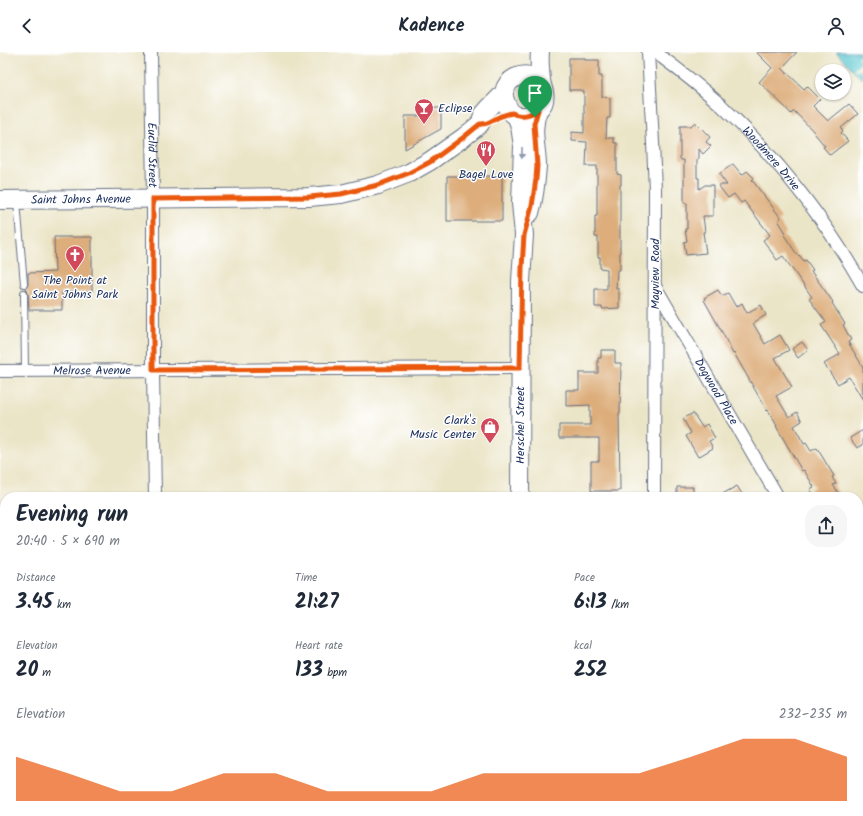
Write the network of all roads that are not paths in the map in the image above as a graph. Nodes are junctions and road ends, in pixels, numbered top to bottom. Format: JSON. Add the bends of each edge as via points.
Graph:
{"nodes":[{"id":1,"x":151,"y":52,"type":"edge"},
{"id":2,"x":529,"y":52,"type":"edge"},
{"id":3,"x":540,"y":52,"type":"edge"},
{"id":4,"x":648,"y":52,"type":"edge"},
{"id":5,"x":656,"y":52,"type":"edge"},
{"id":6,"x":517,"y":76,"type":"junction"},
{"id":7,"x":541,"y":82,"type":"junction"},
{"id":8,"x":504,"y":93,"type":"junction"},
{"id":9,"x":538,"y":110,"type":"junction"},
{"id":10,"x":514,"y":114,"type":"junction"},
{"id":11,"x":480,"y":124,"type":"junction"},
{"id":12,"x":153,"y":199,"type":"junction"},
{"id":13,"x":9,"y":200,"type":"edge"},
{"id":14,"x":524,"y":235,"type":"junction"},
{"id":15,"x":24,"y":284,"type":"dead end"},
{"id":16,"x":654,"y":285,"type":"junction"},
{"id":17,"x":863,"y":286,"type":"edge"},
{"id":18,"x":24,"y":293,"type":"dead end"},
{"id":19,"x":520,"y":368,"type":"junction"},
{"id":20,"x":153,"y":370,"type":"junction"},
{"id":21,"x":0,"y":371,"type":"edge"},
{"id":22,"x":25,"y":371,"type":"junction"},
{"id":23,"x":155,"y":492,"type":"edge"},
{"id":24,"x":520,"y":492,"type":"edge"},
{"id":25,"x":654,"y":492,"type":"edge"},
{"id":26,"x":775,"y":492,"type":"edge"}],
"edges":[{"from":1,"to":12,"type":"street","name":"Euclid Street"},
{"from":2,"to":6,"type":"main road","via":[[524,67]]},
{"from":3,"to":7,"type":"main road"},
{"from":4,"to":16,"type":"street","name":"Mayview Road","via":[[654,144]]},
{"from":5,"to":17,"type":"street","name":"Woodmere Drive","via":[[721,106],[784,171],[828,230]]},
{"from":6,"to":7,"type":"main road","via":[[534,77]]},
{"from":6,"to":8,"type":"main road","via":[[509,82]]},
{"from":7,"to":9,"type":"main road","via":[[545,98]]},
{"from":8,"to":10,"type":"main road","name":"Herschel Street","via":[[506,102]]},
{"from":8,"to":11,"type":"main road","name":"Saint Johns Avenue","via":[[483,115]]},
{"from":9,"to":10,"type":"main road","via":[[523,116]]},
{"from":9,"to":14,"type":"main road","via":[[534,124],[536,179]]},
{"from":10,"to":11,"type":"main road","name":"Saint Johns Avenue","via":[[500,116],[491,122]]},
{"from":10,"to":14,"type":"main road","name":"Herschel Street","one_way":true,"via":[[520,126],[523,146],[521,203]]},
{"from":11,"to":12,"type":"main road","name":"Saint Johns Avenue","via":[[430,162],[409,173],[378,185],[341,194],[309,197]]},
{"from":12,"to":13,"type":"main road","name":"Saint Johns Avenue"},
{"from":12,"to":20,"type":"street","name":"Euclid Street"},
{"from":13,"to":15,"type":"lane"},
{"from":14,"to":19,"type":"main road","name":"Herschel Street"},
{"from":16,"to":25,"type":"street","name":"Mayview Road"},
{"from":16,"to":26,"type":"street","name":"Dogwood Place"},
{"from":18,"to":22,"type":"lane"},
{"from":19,"to":20,"type":"street","name":"Melrose Avenue"},
{"from":19,"to":24,"type":"main road","name":"Herschel Street"},
{"from":20,"to":22,"type":"street","name":"Melrose Avenue"},
{"from":20,"to":23,"type":"street","name":"Euclid Street"},
{"from":21,"to":22,"type":"street","name":"Melrose Avenue"}]}
